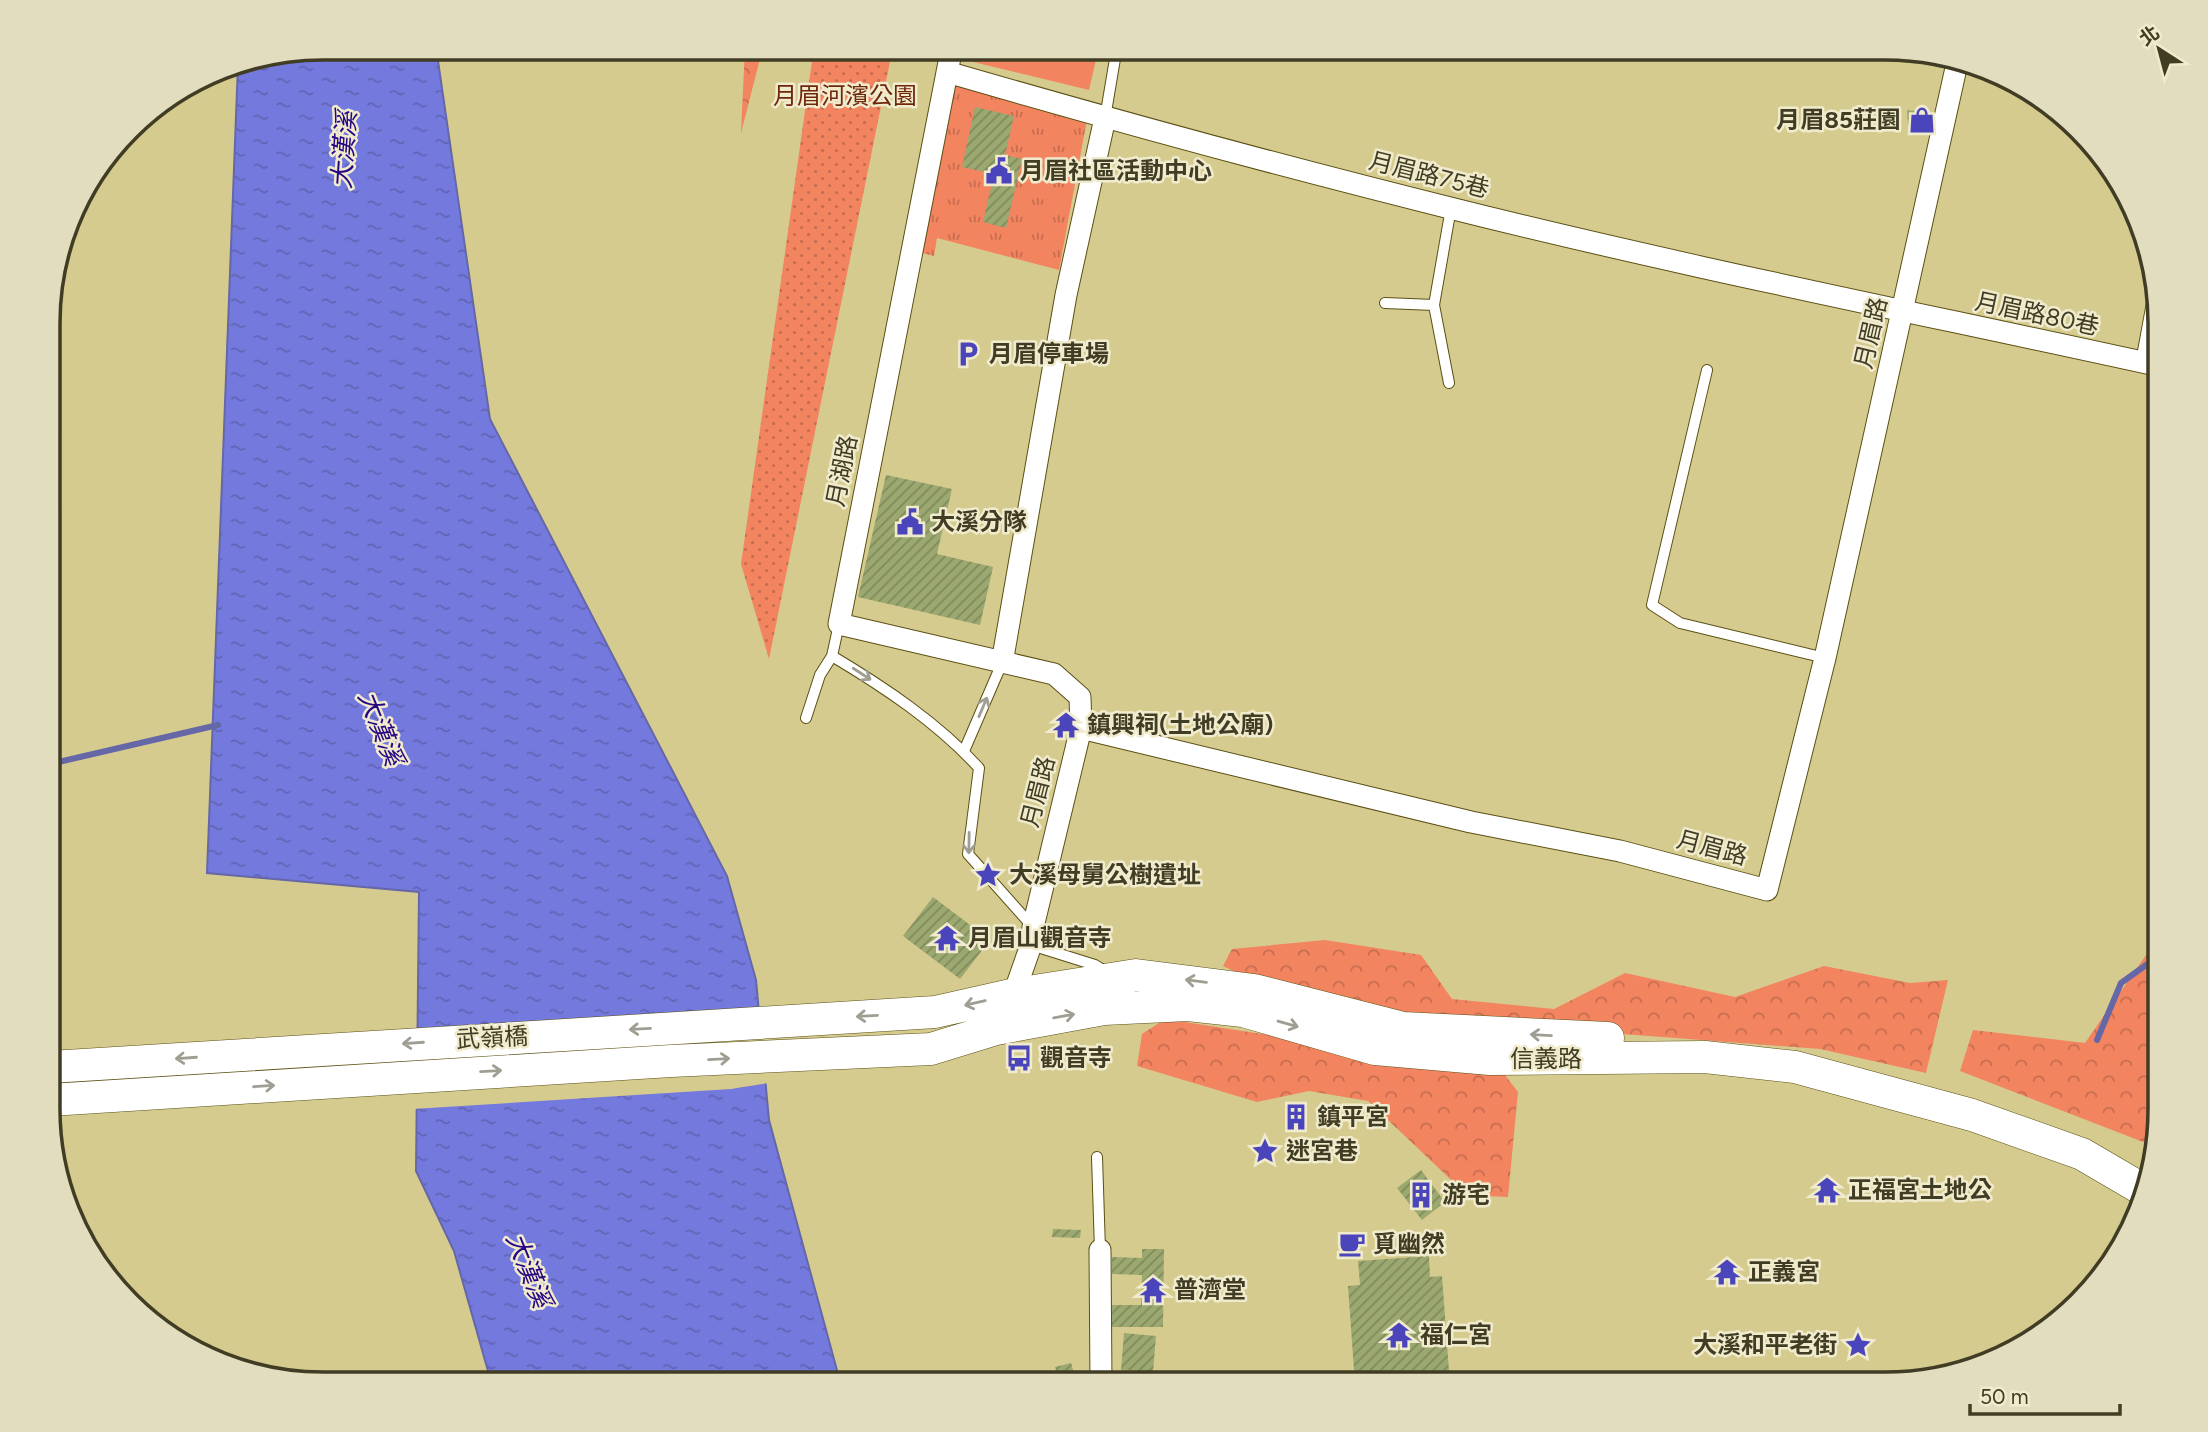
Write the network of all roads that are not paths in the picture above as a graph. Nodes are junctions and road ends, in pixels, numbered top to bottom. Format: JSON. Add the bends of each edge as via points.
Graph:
{"nodes":[{"id":1,"x":949,"y":60,"type":"edge"},
{"id":2,"x":1115,"y":60,"type":"edge"},
{"id":3,"x":1956,"y":69,"type":"edge"},
{"id":4,"x":947,"y":72,"type":"junction"},
{"id":5,"x":1105,"y":118,"type":"junction"},
{"id":6,"x":1451,"y":208,"type":"junction"},
{"id":7,"x":1385,"y":303,"type":"dead end"},
{"id":8,"x":1434,"y":305,"type":"junction"},
{"id":9,"x":1903,"y":313,"type":"junction"},
{"id":10,"x":2148,"y":364,"type":"edge"},
{"id":11,"x":1707,"y":370,"type":"dead end"},
{"id":12,"x":1449,"y":383,"type":"dead end"},
{"id":13,"x":839,"y":624,"type":"junction"},
{"id":14,"x":832,"y":656,"type":"junction"},
{"id":15,"x":1825,"y":658,"type":"junction"},
{"id":16,"x":1002,"y":663,"type":"junction"},
{"id":17,"x":806,"y":718,"type":"dead end"},
{"id":18,"x":1080,"y":728,"type":"junction"},
{"id":19,"x":964,"y":751,"type":"junction"},
{"id":20,"x":1032,"y":936,"type":"junction"},
{"id":21,"x":1118,"y":978,"type":"junction"},
{"id":22,"x":1016,"y":994,"type":"junction"},
{"id":23,"x":935,"y":1012,"type":"joint"},
{"id":24,"x":996,"y":1029,"type":"junction"},
{"id":25,"x":932,"y":1049,"type":"joint"},
{"id":26,"x":60,"y":1066,"type":"edge"},
{"id":27,"x":60,"y":1099,"type":"edge"},
{"id":28,"x":1097,"y":1157,"type":"dead end"},
{"id":29,"x":2142,"y":1165,"type":"edge"},
{"id":30,"x":2137,"y":1186,"type":"edge"},
{"id":31,"x":1100,"y":1250,"type":"joint"},
{"id":32,"x":1101,"y":1373,"type":"edge"}],
"edges":[{"from":1,"to":4,"type":"street","name":"月湖路"},
{"from":2,"to":5,"type":"lane"},
{"from":3,"to":9,"type":"street","name":"月眉路"},
{"from":4,"to":5,"type":"street","name":"月眉路75巷"},
{"from":4,"to":13,"type":"street","name":"月湖路"},
{"from":5,"to":6,"type":"street","name":"月眉路75巷"},
{"from":5,"to":16,"type":"street","via":[[1066,295]]},
{"from":6,"to":8,"type":"lane"},
{"from":6,"to":9,"type":"street","name":"月眉路75巷"},
{"from":7,"to":8,"type":"lane"},
{"from":8,"to":12,"type":"lane"},
{"from":9,"to":10,"type":"street","name":"月眉路80巷"},
{"from":9,"to":15,"type":"street","name":"月眉路"},
{"from":11,"to":15,"type":"lane","via":[[1652,605],[1680,623]]},
{"from":13,"to":14,"type":"lane"},
{"from":13,"to":16,"type":"street"},
{"from":14,"to":17,"type":"lane","via":[[820,675]]},
{"from":14,"to":19,"type":"lane","one_way":true},
{"from":15,"to":18,"type":"street","name":"月眉路","via":[[1767,890],[1620,851],[1471,822]]},
{"from":16,"to":18,"type":"street","via":[[1054,674],[1080,697]]},
{"from":19,"to":16,"type":"lane","one_way":true},
{"from":18,"to":20,"type":"street","name":"月眉路"},
{"from":19,"to":20,"type":"lane","one_way":true,"via":[[979,768],[968,854]]},
{"from":20,"to":21,"type":"lane"},
{"from":20,"to":22,"type":"street","name":"月眉路"},
{"from":21,"to":22,"type":"main road","name":"信義路"},
{"from":29,"to":21,"type":"main road","name":"信義路","one_way":true,"via":[[2088,1140],[1973,1098],[1808,1054],[1745,1046],[1403,1028],[1241,988],[1156,977]]},
{"from":22,"to":23,"type":"main road","name":"信義路","one_way":true},
{"from":22,"to":24,"type":"street","name":"月眉路"},
{"from":23,"to":26,"type":"main road","name":"武嶺橋","one_way":true},
{"from":24,"to":25,"type":"main road","name":"信義路"},
{"from":24,"to":30,"type":"main road","name":"信義路","one_way":true,"via":[[1104,1009],[1188,1005],[1242,1011],[1375,1049],[1490,1059],[1705,1057],[1795,1067],[1972,1115],[2082,1154]]},
{"from":27,"to":25,"type":"main road","name":"武嶺橋","one_way":true},
{"from":28,"to":31,"type":"lane"},
{"from":31,"to":32,"type":"street"}]}
